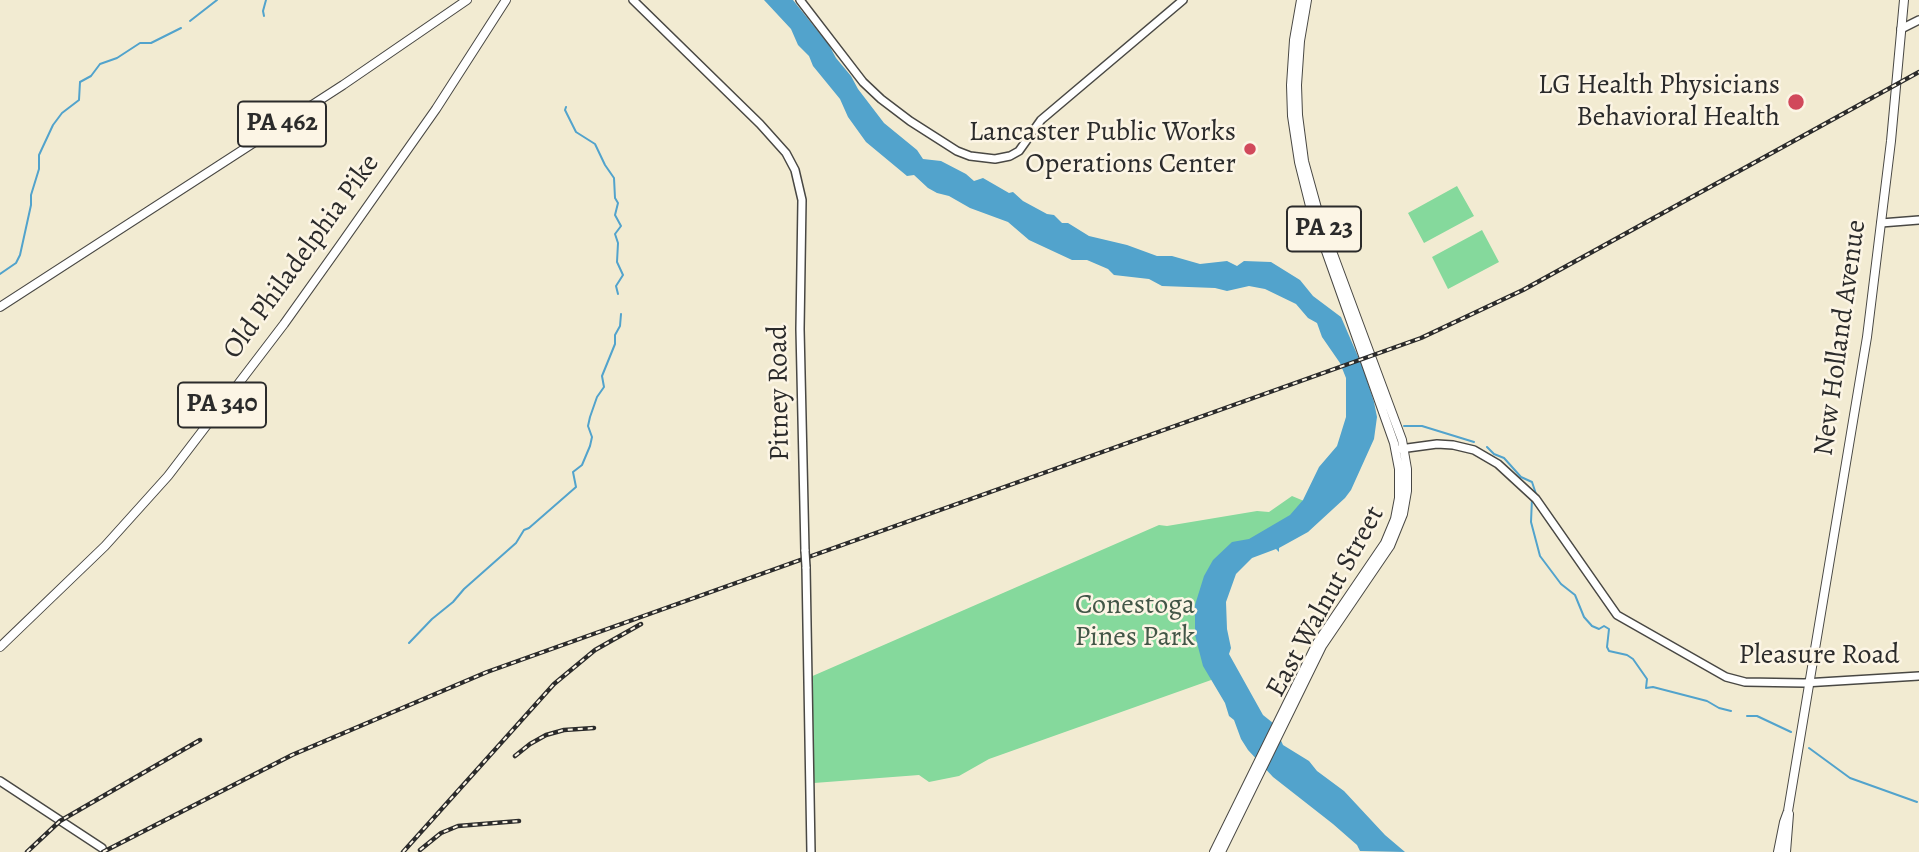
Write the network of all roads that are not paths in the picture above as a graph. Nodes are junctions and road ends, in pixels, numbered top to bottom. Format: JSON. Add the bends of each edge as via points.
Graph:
{"nodes":[{"id":1,"x":467,"y":0,"type":"edge"},
{"id":2,"x":506,"y":0,"type":"edge"},
{"id":3,"x":633,"y":0,"type":"edge"},
{"id":4,"x":800,"y":0,"type":"edge"},
{"id":5,"x":1183,"y":0,"type":"edge"},
{"id":6,"x":1301,"y":0,"type":"edge"},
{"id":7,"x":1307,"y":0,"type":"edge"},
{"id":8,"x":1904,"y":0,"type":"edge"},
{"id":9,"x":1919,"y":20,"type":"edge"},
{"id":10,"x":1901,"y":29,"type":"junction"},
{"id":11,"x":1919,"y":220,"type":"edge"},
{"id":12,"x":1881,"y":223,"type":"junction"},
{"id":13,"x":0,"y":307,"type":"edge"},
{"id":14,"x":1400,"y":449,"type":"junction"},
{"id":15,"x":0,"y":647,"type":"edge"},
{"id":16,"x":1919,"y":676,"type":"edge"},
{"id":17,"x":1810,"y":682,"type":"junction"},
{"id":18,"x":0,"y":781,"type":"edge"},
{"id":19,"x":1788,"y":811,"type":"junction"},
{"id":20,"x":1230,"y":826,"type":"junction"},
{"id":21,"x":102,"y":848,"type":"dead end"},
{"id":22,"x":811,"y":852,"type":"edge"},
{"id":23,"x":1214,"y":852,"type":"edge"},
{"id":24,"x":1221,"y":852,"type":"edge"},
{"id":25,"x":1778,"y":852,"type":"edge"},
{"id":26,"x":1786,"y":852,"type":"edge"}],
"edges":[{"from":1,"to":13,"type":"main road","number":"PA 462"},
{"from":2,"to":15,"type":"main road","name":"Old Philadelphia Pike","number":"PA 340","via":[[334,254],[168,476],[98,553]]},
{"from":3,"to":22,"type":"street","name":"Pitney Road","bridge":true,"via":[[786,153],[802,200],[800,329]]},
{"from":4,"to":5,"type":"street","via":[[881,99],[957,151],[995,159],[1019,151],[1041,120]]},
{"from":6,"to":14,"type":"main road","name":"East Walnut Street","number":"PA 23","via":[[1291,85],[1298,162]]},
{"from":7,"to":14,"type":"main road","name":"East Walnut Street","number":"PA 23","via":[[1297,85],[1307,176]]},
{"from":8,"to":10,"type":"main road","name":"New Holland Avenue"},
{"from":9,"to":10,"type":"street"},
{"from":10,"to":12,"type":"main road","name":"New Holland Avenue"},
{"from":11,"to":12,"type":"street"},
{"from":12,"to":17,"type":"main road","name":"New Holland Avenue","via":[[1866,349]]},
{"from":14,"to":17,"type":"street","name":"Pleasure Road","via":[[1460,446],[1498,464],[1539,503],[1614,612],[1662,642],[1730,679]]},
{"from":14,"to":20,"type":"main road","name":"East Walnut Street","number":"PA 23","via":[[1399,490],[1390,531],[1329,623]]},
{"from":16,"to":17,"type":"street","name":"Pleasure Road"},
{"from":17,"to":19,"type":"main road","name":"New Holland Avenue"},
{"from":18,"to":21,"type":"street"},
{"from":19,"to":25,"type":"main road"},
{"from":19,"to":26,"type":"main road"},
{"from":20,"to":23,"type":"main road","name":"East Walnut Street","number":"PA 23"},
{"from":20,"to":24,"type":"main road","name":"East Walnut Street","number":"PA 23"}]}
